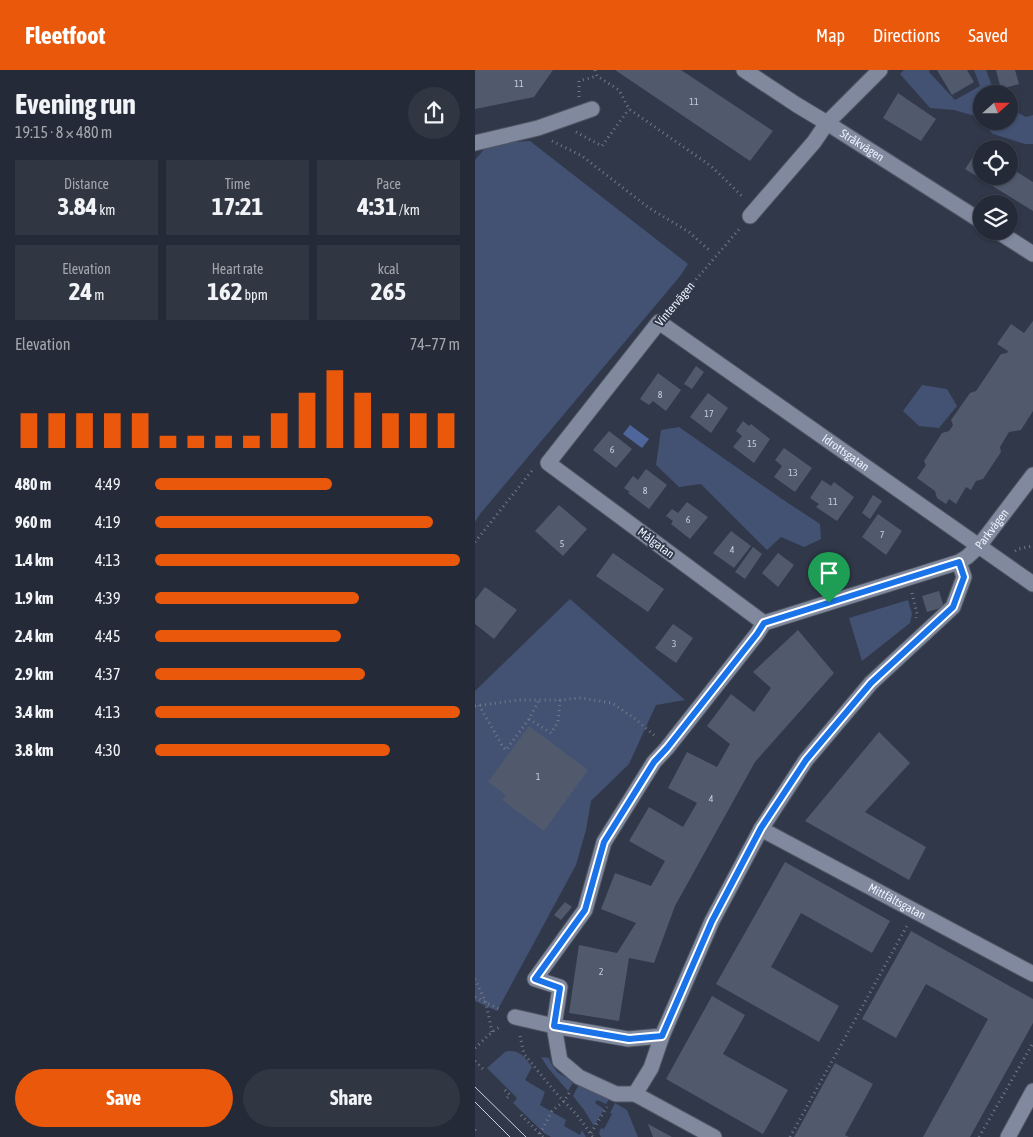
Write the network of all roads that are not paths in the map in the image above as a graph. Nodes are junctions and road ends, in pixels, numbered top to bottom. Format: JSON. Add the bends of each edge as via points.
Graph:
{"nodes":[{"id":1,"x":743,"y":70,"type":"edge"},
{"id":2,"x":880,"y":70,"type":"edge"},
{"id":3,"x":586,"y":111,"type":"road end"},
{"id":4,"x":827,"y":123,"type":"junction"},
{"id":5,"x":475,"y":144,"type":"edge"},
{"id":6,"x":750,"y":209,"type":"road end"},
{"id":7,"x":973,"y":216,"type":"edge"},
{"id":8,"x":1011,"y":240,"type":"edge"},
{"id":9,"x":1033,"y":254,"type":"edge"},
{"id":10,"x":659,"y":322,"type":"joint"},
{"id":11,"x":548,"y":463,"type":"joint"},
{"id":12,"x":1033,"y":475,"type":"edge"},
{"id":13,"x":979,"y":546,"type":"junction"},
{"id":14,"x":959,"y":562,"type":"junction"},
{"id":15,"x":1033,"y":584,"type":"edge"},
{"id":16,"x":764,"y":623,"type":"junction"},
{"id":17,"x":761,"y":828,"type":"junction"},
{"id":18,"x":1033,"y":974,"type":"edge"},
{"id":19,"x":515,"y":1017,"type":"dead end"},
{"id":20,"x":554,"y":1026,"type":"junction"},
{"id":21,"x":662,"y":1036,"type":"junction"},
{"id":22,"x":1033,"y":1091,"type":"edge"},
{"id":23,"x":635,"y":1094,"type":"junction"},
{"id":24,"x":714,"y":1137,"type":"edge"},
{"id":25,"x":1008,"y":1137,"type":"edge"}],
"edges":[{"from":1,"to":4,"type":"street","name":"Stråkvägen"},
{"from":2,"to":4,"type":"street"},
{"from":3,"to":5,"type":"street","via":[[538,128]]},
{"from":4,"to":6,"type":"street","via":[[815,142]]},
{"from":4,"to":7,"type":"street","name":"Stråkvägen"},
{"from":8,"to":9,"type":"street"},
{"from":10,"to":11,"type":"street","name":"Vintervägen"},
{"from":10,"to":13,"type":"street","name":"Idrottsgatan"},
{"from":11,"to":16,"type":"street","name":"Målgatan"},
{"from":12,"to":13,"type":"street","name":"Parkvägen"},
{"from":13,"to":14,"type":"street","name":"Parkvägen"},
{"from":13,"to":15,"type":"street","name":"Idrottsgatan"},
{"from":14,"to":16,"type":"street","name":"Parkvägen"},
{"from":14,"to":17,"type":"street","via":[[964,577],[953,607],[871,683],[806,760]]},
{"from":16,"to":20,"type":"street","via":[[654,762],[604,842],[585,910],[535,979],[560,988]]},
{"from":17,"to":18,"type":"street","name":"Mittfältsgatan"},
{"from":17,"to":21,"type":"street","via":[[712,921]]},
{"from":19,"to":20,"type":"street"},
{"from":20,"to":21,"type":"street","via":[[629,1039]]},
{"from":20,"to":23,"type":"street","via":[[560,1061],[579,1077],[615,1094]]},
{"from":21,"to":23,"type":"street","via":[[651,1068]]},
{"from":22,"to":25,"type":"street"},
{"from":23,"to":24,"type":"street"}]}
